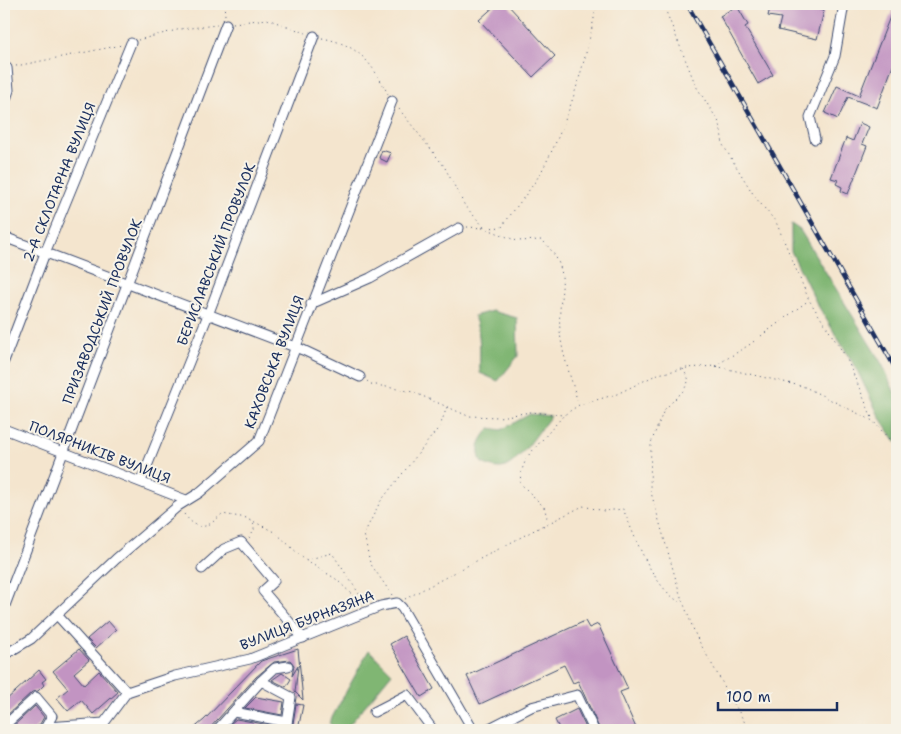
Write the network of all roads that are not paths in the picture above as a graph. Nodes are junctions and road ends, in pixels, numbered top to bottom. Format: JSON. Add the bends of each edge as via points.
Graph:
{"nodes":[{"id":1,"x":844,"y":4,"type":"edge"},
{"id":2,"x":226,"y":24,"type":"road end"},
{"id":3,"x":314,"y":36,"type":"road end"},
{"id":4,"x":130,"y":43,"type":"road end"},
{"id":5,"x":7,"y":68,"type":"road end"},
{"id":6,"x":392,"y":100,"type":"road end"},
{"id":7,"x":4,"y":105,"type":"edge"},
{"id":8,"x":815,"y":139,"type":"dead end"},
{"id":9,"x":459,"y":228,"type":"road end"},
{"id":10,"x":4,"y":236,"type":"edge"},
{"id":11,"x":45,"y":253,"type":"junction"},
{"id":12,"x":128,"y":284,"type":"junction"},
{"id":13,"x":311,"y":304,"type":"junction"},
{"id":14,"x":208,"y":315,"type":"junction"},
{"id":15,"x":294,"y":348,"type":"junction"},
{"id":16,"x":4,"y":361,"type":"edge"},
{"id":17,"x":360,"y":377,"type":"road end"},
{"id":18,"x":4,"y":429,"type":"edge"},
{"id":19,"x":62,"y":452,"type":"junction"},
{"id":20,"x":141,"y":481,"type":"junction"},
{"id":21,"x":186,"y":500,"type":"junction"},
{"id":22,"x":202,"y":568,"type":"dead end"},
{"id":23,"x":4,"y":608,"type":"edge"},
{"id":24,"x":57,"y":615,"type":"junction"},
{"id":25,"x":303,"y":638,"type":"junction"},
{"id":26,"x":4,"y":655,"type":"edge"},
{"id":27,"x":288,"y":666,"type":"dead end"},
{"id":28,"x":261,"y":681,"type":"junction"},
{"id":29,"x":127,"y":692,"type":"junction"},
{"id":30,"x":234,"y":712,"type":"junction"},
{"id":31,"x":374,"y":712,"type":"dead end"},
{"id":32,"x":4,"y":726,"type":"edge"},
{"id":33,"x":286,"y":726,"type":"edge"},
{"id":34,"x":46,"y":729,"type":"edge"},
{"id":35,"x":217,"y":730,"type":"edge"},
{"id":36,"x":433,"y":730,"type":"edge"},
{"id":37,"x":473,"y":730,"type":"edge"},
{"id":38,"x":486,"y":730,"type":"edge"},
{"id":39,"x":594,"y":730,"type":"edge"}],
"edges":[{"from":1,"to":8,"type":"street","via":[[835,56],[810,117]]},
{"from":2,"to":12,"type":"street","name":"ПРИЗАВОДСЬКИЙ ПРОВУЛОК"},
{"from":3,"to":14,"type":"street","name":"БЕРИСЛАВСЬКИЙ ПРОВУЛОК"},
{"from":4,"to":11,"type":"street","name":"2-А СКЛОТАРНА ВУЛИЦЯ"},
{"from":5,"to":7,"type":"street","via":[[9,90]]},
{"from":6,"to":13,"type":"street","name":"КАХОВСЬКА ВУЛИЦЯ"},
{"from":9,"to":13,"type":"street","via":[[370,278]]},
{"from":10,"to":11,"type":"street"},
{"from":11,"to":12,"type":"street"},
{"from":11,"to":16,"type":"street","name":"2-А СКЛОТАРНА ВУЛИЦЯ"},
{"from":12,"to":14,"type":"street"},
{"from":12,"to":19,"type":"street","name":"ПРИЗАВОДСЬКИЙ ПРОВУЛОК"},
{"from":13,"to":15,"type":"street","name":"КАХОВСЬКА ВУЛИЦЯ"},
{"from":14,"to":15,"type":"street"},
{"from":14,"to":20,"type":"street","name":"БЕРИСЛАВСЬКИЙ ПРОВУЛОК"},
{"from":15,"to":17,"type":"street"},
{"from":15,"to":21,"type":"street","name":"КАХОВСЬКА ВУЛИЦЯ","via":[[259,440],[199,493]]},
{"from":18,"to":19,"type":"street","name":"ПОЛЯРНИКІВ ВУЛИЦЯ"},
{"from":19,"to":20,"type":"street","name":"ПОЛЯРНИКІВ ВУЛИЦЯ"},
{"from":19,"to":23,"type":"street","name":"ПРИЗАВОДСЬКИЙ ПРОВУЛОК"},
{"from":20,"to":21,"type":"street","name":"ПОЛЯРНИКІВ ВУЛИЦЯ"},
{"from":21,"to":24,"type":"street","name":"КАХОВСЬКА ВУЛИЦЯ","via":[[116,559]]},
{"from":22,"to":25,"type":"street","via":[[224,549],[241,542],[274,581],[263,591]]},
{"from":24,"to":26,"type":"street","name":"КАХОВСЬКА ВУЛИЦЯ","via":[[31,639]]},
{"from":24,"to":29,"type":"street"},
{"from":25,"to":29,"type":"street","name":"ВУЛИЦЯ БУРНАЗЯНА","via":[[250,659],[175,676]]},
{"from":25,"to":37,"type":"street","name":"ВУЛИЦЯ БУРНАЗЯНА","via":[[371,610],[397,603]]},
{"from":27,"to":28,"type":"street","via":[[275,668]]},
{"from":28,"to":30,"type":"street"},
{"from":28,"to":33,"type":"street","via":[[291,697]]},
{"from":29,"to":34,"type":"street","via":[[104,723]]},
{"from":30,"to":33,"type":"street"},
{"from":30,"to":35,"type":"street"},
{"from":31,"to":36,"type":"street","via":[[407,695]]},
{"from":32,"to":34,"type":"street","via":[[36,697],[52,716]]},
{"from":38,"to":39,"type":"street","via":[[531,707],[577,695]]}]}
